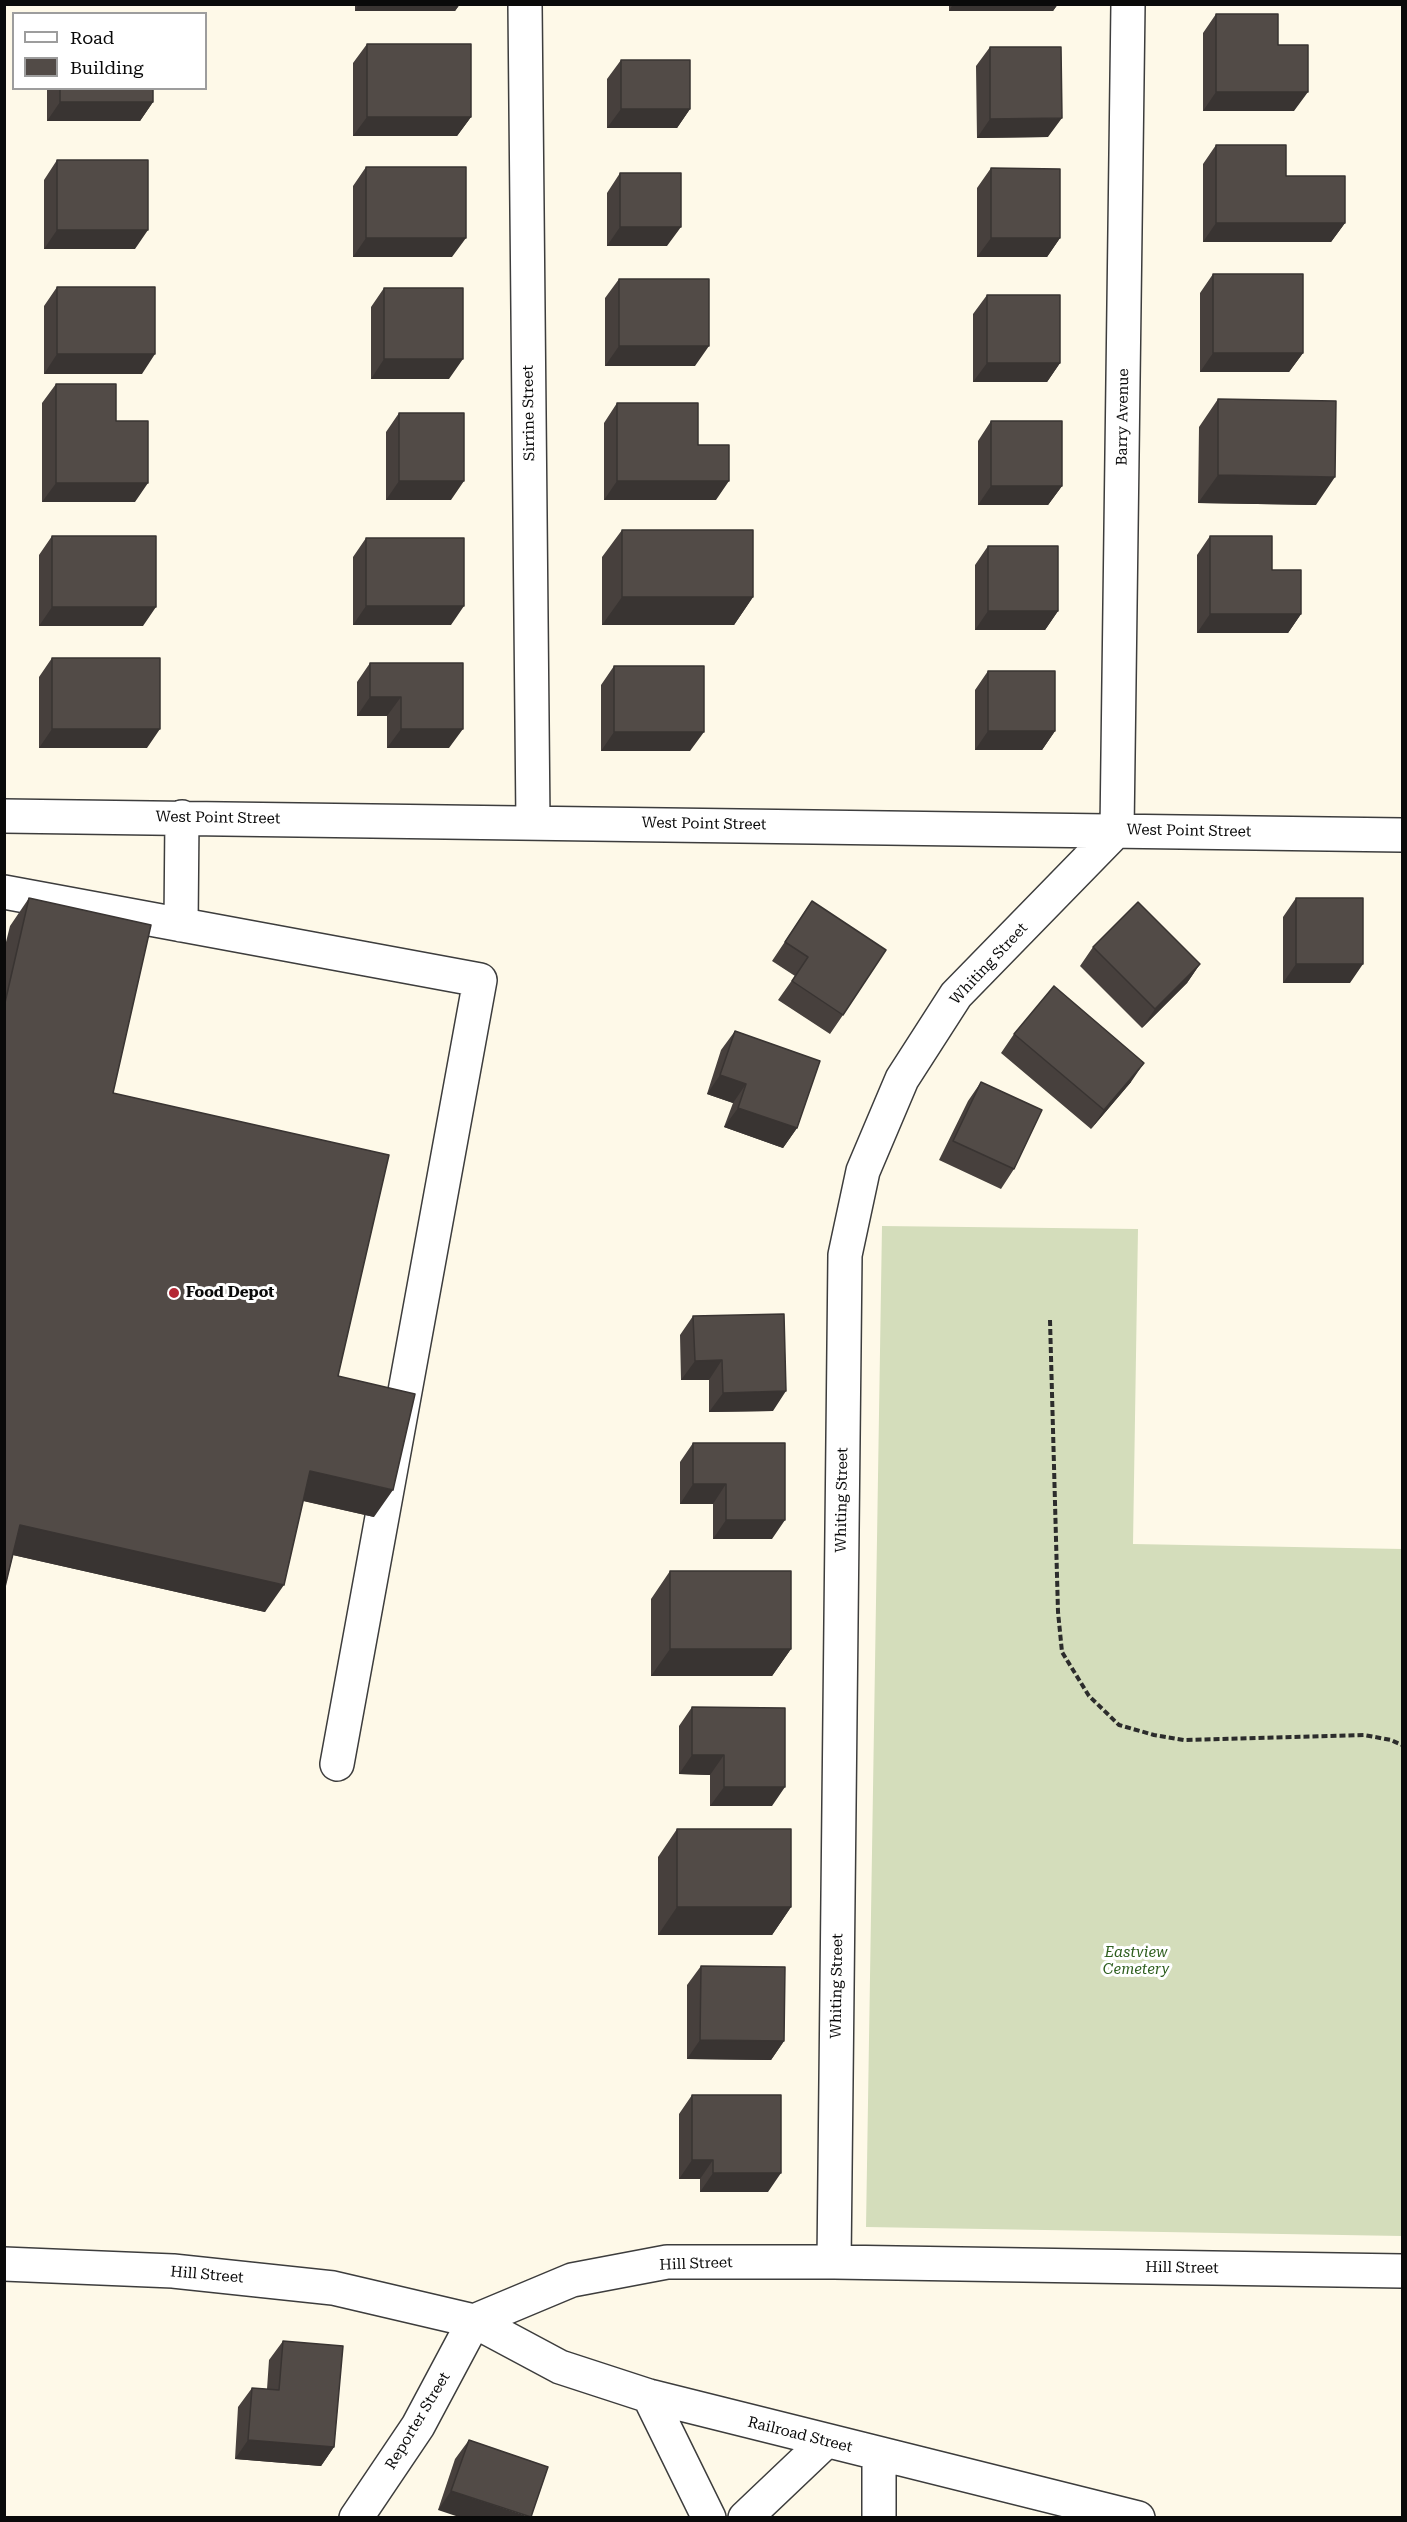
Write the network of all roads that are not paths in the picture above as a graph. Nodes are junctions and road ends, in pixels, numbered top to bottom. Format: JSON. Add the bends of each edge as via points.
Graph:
{"nodes":[{"id":1,"x":525,"y":4,"type":"edge"},
{"id":2,"x":1128,"y":4,"type":"edge"},
{"id":3,"x":4,"y":816,"type":"edge"},
{"id":4,"x":182,"y":818,"type":"junction"},
{"id":5,"x":533,"y":822,"type":"junction"},
{"id":6,"x":1117,"y":830,"type":"junction"},
{"id":7,"x":1402,"y":834,"type":"edge"},
{"id":8,"x":4,"y":892,"type":"edge"},
{"id":9,"x":181,"y":925,"type":"junction"},
{"id":10,"x":337,"y":1764,"type":"dead end"},
{"id":11,"x":834,"y":2262,"type":"junction"},
{"id":12,"x":4,"y":2264,"type":"edge"},
{"id":13,"x":1402,"y":2271,"type":"edge"},
{"id":14,"x":474,"y":2321,"type":"junction"},
{"id":15,"x":649,"y":2396,"type":"junction"},
{"id":16,"x":826,"y":2441,"type":"junction"},
{"id":17,"x":879,"y":2454,"type":"junction"},
{"id":18,"x":356,"y":2517,"type":"edge"},
{"id":19,"x":709,"y":2517,"type":"edge"},
{"id":20,"x":745,"y":2517,"type":"edge"},
{"id":21,"x":879,"y":2517,"type":"edge"},
{"id":22,"x":1138,"y":2517,"type":"edge"}],
"edges":[{"from":1,"to":5,"type":"street","name":"Sirrine Street"},
{"from":2,"to":6,"type":"street","name":"Barry Avenue"},
{"from":3,"to":4,"type":"street","name":"West Point Street"},
{"from":4,"to":5,"type":"street","name":"West Point Street"},
{"from":4,"to":9,"type":"street"},
{"from":5,"to":6,"type":"street","name":"West Point Street"},
{"from":6,"to":7,"type":"street","name":"West Point Street"},
{"from":6,"to":11,"type":"street","name":"Whiting Street","via":[[956,995],[902,1079],[863,1171],[845,1255]]},
{"from":8,"to":9,"type":"street"},
{"from":9,"to":10,"type":"street","via":[[480,980]]},
{"from":11,"to":13,"type":"street","name":"Hill Street"},
{"from":11,"to":14,"type":"street","name":"Hill Street","via":[[667,2262],[572,2280]]},
{"from":12,"to":14,"type":"street","name":"Hill Street","via":[[173,2271],[333,2288]]},
{"from":14,"to":15,"type":"street","name":"Railroad Street","via":[[560,2367]]},
{"from":14,"to":18,"type":"street","name":"Reporter Street","via":[[418,2426]]},
{"from":15,"to":16,"type":"street","name":"Railroad Street"},
{"from":15,"to":19,"type":"street"},
{"from":16,"to":17,"type":"street","name":"Railroad Street"},
{"from":16,"to":20,"type":"street"},
{"from":17,"to":21,"type":"street"},
{"from":17,"to":22,"type":"street","name":"Railroad Street"}]}
